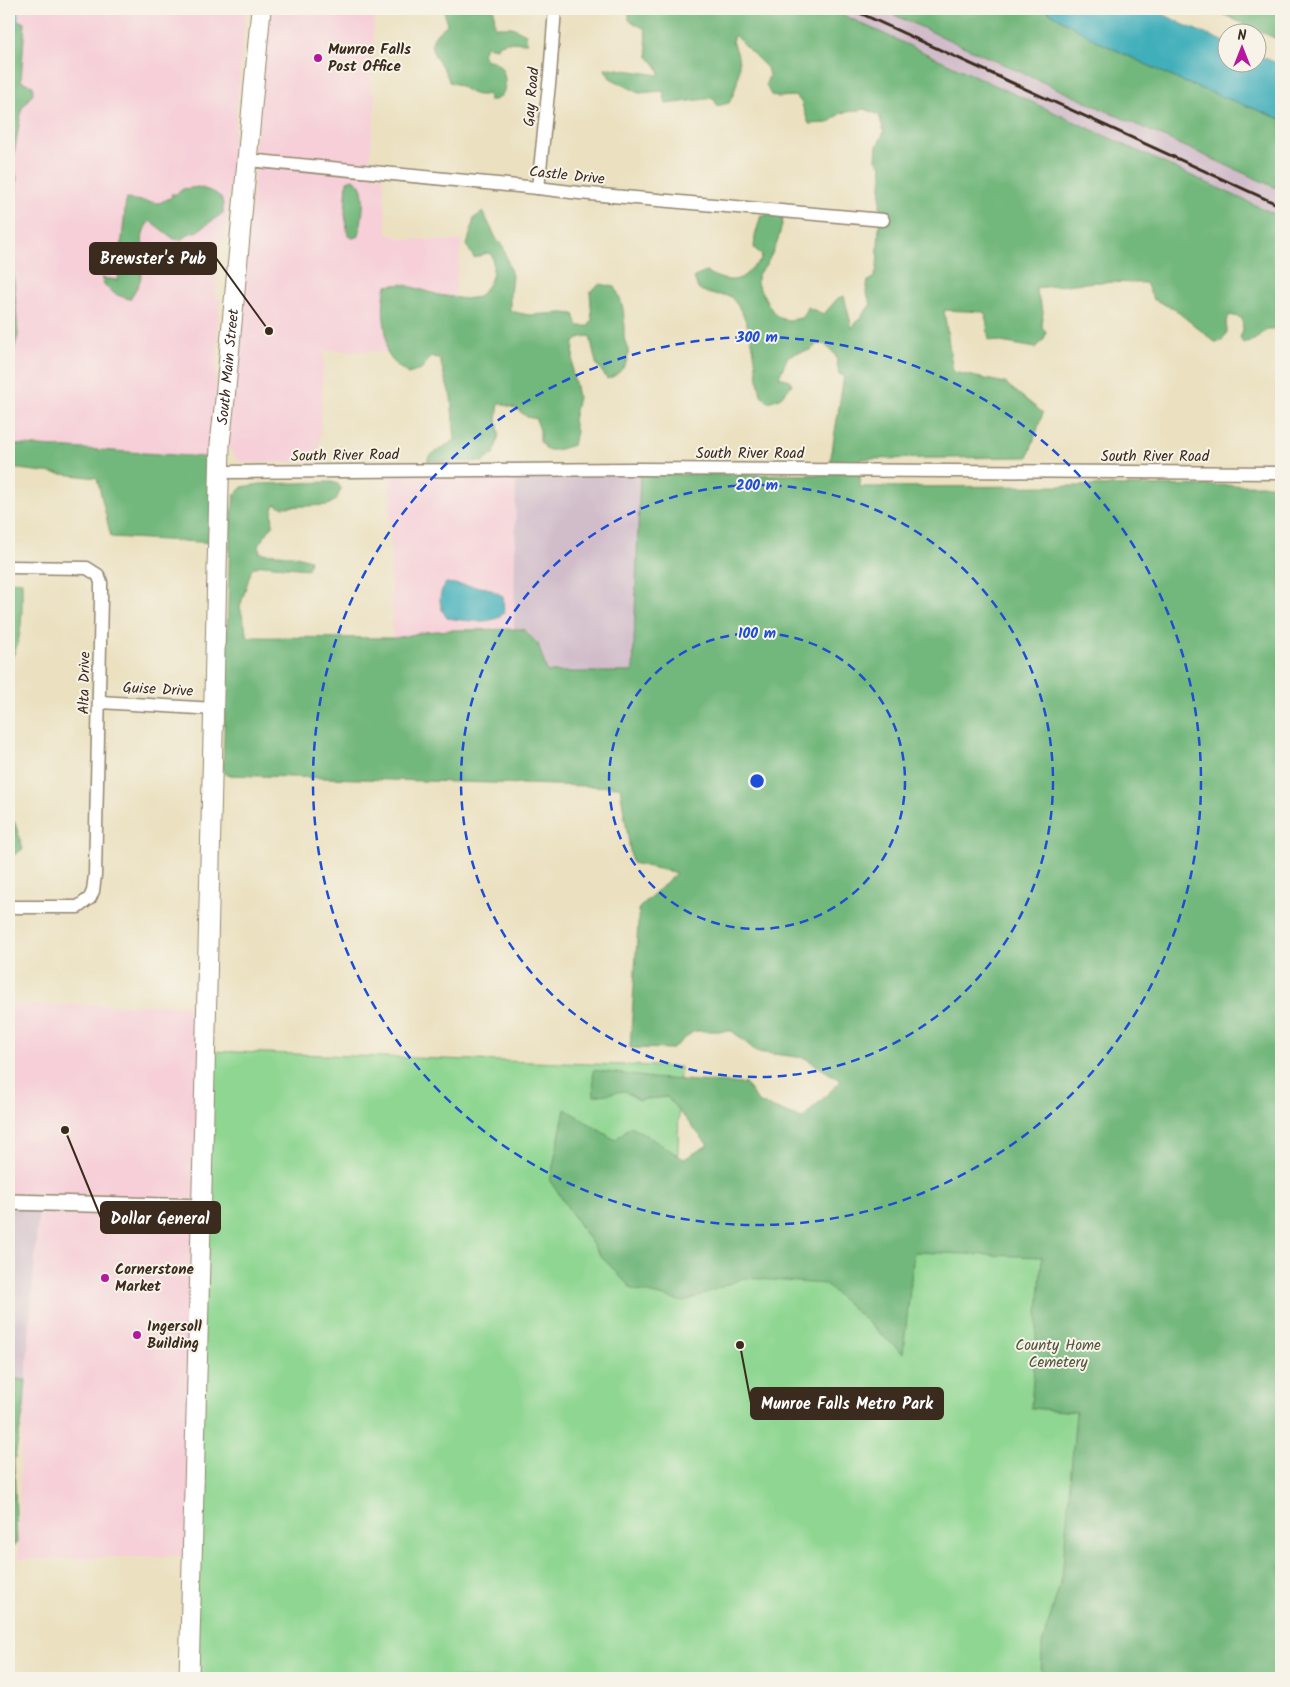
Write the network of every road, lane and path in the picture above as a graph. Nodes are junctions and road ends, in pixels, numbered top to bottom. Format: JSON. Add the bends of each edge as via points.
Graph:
{"nodes":[{"id":1,"x":261,"y":9,"type":"edge"},
{"id":2,"x":555,"y":9,"type":"edge"},
{"id":3,"x":247,"y":160,"type":"junction"},
{"id":4,"x":538,"y":188,"type":"junction"},
{"id":5,"x":883,"y":220,"type":"dead end"},
{"id":6,"x":219,"y":472,"type":"junction"},
{"id":7,"x":1281,"y":473,"type":"edge"},
{"id":8,"x":9,"y":567,"type":"edge"},
{"id":9,"x":100,"y":702,"type":"junction"},
{"id":10,"x":214,"y":708,"type":"junction"},
{"id":11,"x":9,"y":907,"type":"edge"},
{"id":12,"x":9,"y":1202,"type":"edge"},
{"id":13,"x":203,"y":1207,"type":"junction"},
{"id":14,"x":189,"y":1678,"type":"edge"}],
"edges":[{"from":1,"to":3,"type":"main road","name":"South Main Street"},
{"from":2,"to":4,"type":"street","name":"Gay Road"},
{"from":3,"to":4,"type":"street","name":"Castle Drive"},
{"from":3,"to":6,"type":"main road","name":"South Main Street"},
{"from":4,"to":5,"type":"street","name":"Castle Drive"},
{"from":6,"to":7,"type":"street","name":"South River Road","via":[[642,469]]},
{"from":6,"to":10,"type":"main road","name":"South Main Street"},
{"from":8,"to":9,"type":"street","name":"Alta Drive","via":[[87,568],[98,575],[101,582]]},
{"from":9,"to":10,"type":"street","name":"Guise Drive"},
{"from":9,"to":11,"type":"street","name":"Alta Drive","via":[[96,844],[90,898],[78,907]]},
{"from":10,"to":13,"type":"main road","name":"South Main Street"},
{"from":12,"to":13,"type":"street"},
{"from":13,"to":14,"type":"main road","name":"South Main Street"}]}
